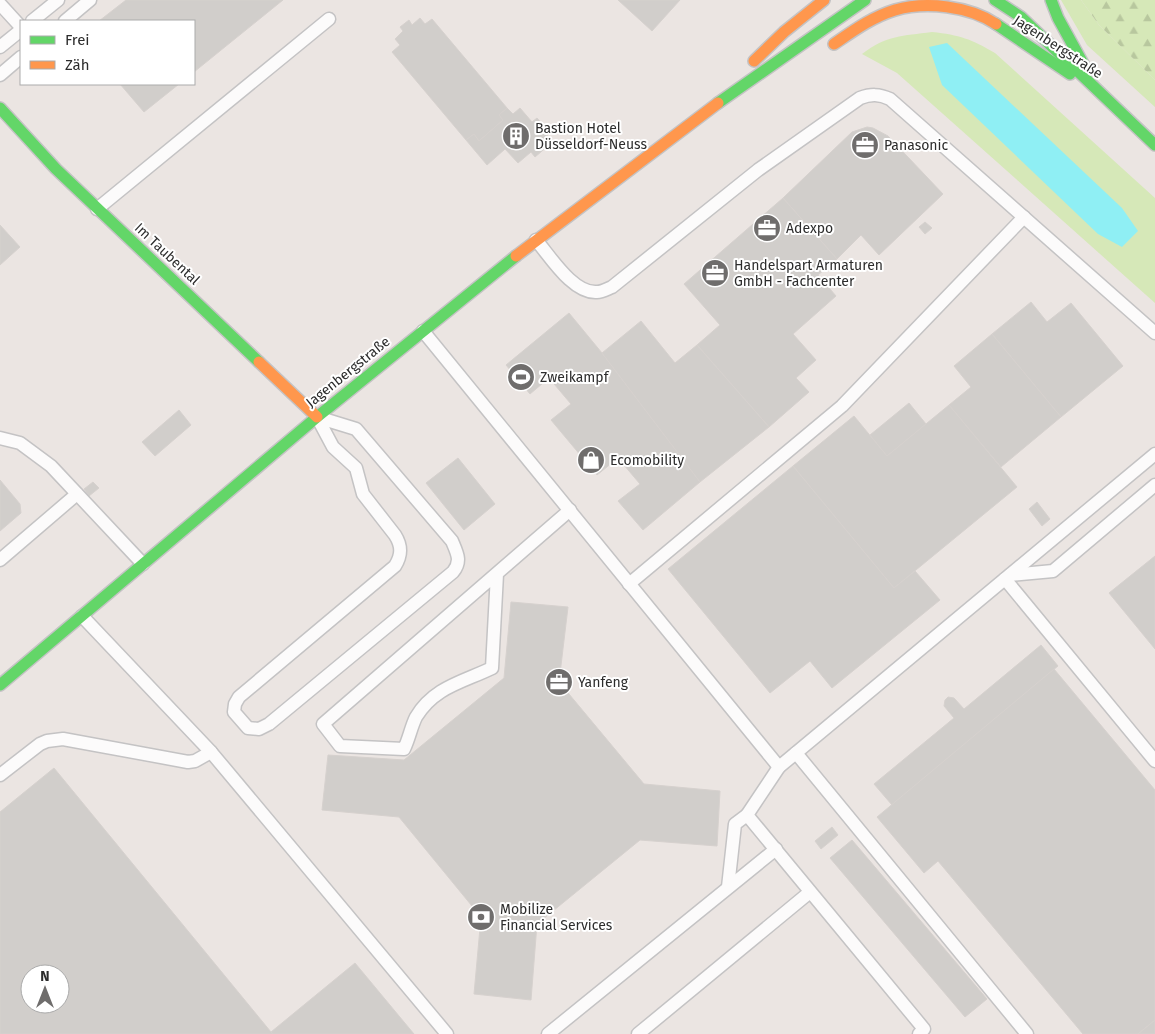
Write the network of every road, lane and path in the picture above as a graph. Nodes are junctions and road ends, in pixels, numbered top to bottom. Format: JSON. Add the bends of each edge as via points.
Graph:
{"nodes":[{"id":1,"x":58,"y":0,"type":"edge"},
{"id":2,"x":90,"y":0,"type":"edge"},
{"id":3,"x":824,"y":0,"type":"edge"},
{"id":4,"x":865,"y":0,"type":"edge"},
{"id":5,"x":995,"y":0,"type":"edge"},
{"id":6,"x":1016,"y":0,"type":"edge"},
{"id":7,"x":1050,"y":0,"type":"edge"},
{"id":8,"x":0,"y":4,"type":"edge"},
{"id":9,"x":1021,"y":17,"type":"junction"},
{"id":10,"x":329,"y":19,"type":"dead end"},
{"id":11,"x":33,"y":20,"type":"edge"},
{"id":12,"x":65,"y":20,"type":"edge"},
{"id":13,"x":20,"y":28,"type":"edge"},
{"id":14,"x":20,"y":30,"type":"edge"},
{"id":15,"x":0,"y":47,"type":"edge"},
{"id":16,"x":825,"y":50,"type":"dead end"},
{"id":17,"x":20,"y":59,"type":"edge"},
{"id":18,"x":0,"y":75,"type":"edge"},
{"id":19,"x":765,"y":85,"type":"dead end"},
{"id":20,"x":1098,"y":92,"type":"junction"},
{"id":21,"x":727,"y":96,"type":"junction"},
{"id":22,"x":0,"y":108,"type":"edge"},
{"id":23,"x":1155,"y":145,"type":"edge"},
{"id":24,"x":97,"y":209,"type":"junction"},
{"id":25,"x":1024,"y":217,"type":"junction"},
{"id":26,"x":536,"y":240,"type":"junction"},
{"id":27,"x":422,"y":331,"type":"junction"},
{"id":28,"x":1155,"y":333,"type":"edge"},
{"id":29,"x":317,"y":417,"type":"junction"},
{"id":30,"x":0,"y":438,"type":"edge"},
{"id":31,"x":1155,"y":454,"type":"edge"},
{"id":32,"x":1155,"y":485,"type":"edge"},
{"id":33,"x":77,"y":494,"type":"junction"},
{"id":34,"x":570,"y":510,"type":"junction"},
{"id":35,"x":0,"y":560,"type":"edge"},
{"id":36,"x":143,"y":564,"type":"junction"},
{"id":37,"x":497,"y":574,"type":"junction"},
{"id":38,"x":1008,"y":577,"type":"junction"},
{"id":39,"x":630,"y":584,"type":"junction"},
{"id":40,"x":82,"y":616,"type":"junction"},
{"id":41,"x":0,"y":685,"type":"edge"},
{"id":42,"x":211,"y":752,"type":"junction"},
{"id":43,"x":796,"y":753,"type":"junction"},
{"id":44,"x":1155,"y":761,"type":"edge"},
{"id":45,"x":779,"y":766,"type":"junction"},
{"id":46,"x":0,"y":775,"type":"edge"},
{"id":47,"x":747,"y":815,"type":"junction"},
{"id":48,"x":776,"y":849,"type":"junction"},
{"id":49,"x":728,"y":887,"type":"junction"},
{"id":50,"x":810,"y":892,"type":"junction"},
{"id":51,"x":447,"y":1034,"type":"edge"},
{"id":52,"x":548,"y":1034,"type":"edge"},
{"id":53,"x":638,"y":1034,"type":"edge"},
{"id":54,"x":918,"y":1034,"type":"edge"},
{"id":55,"x":1027,"y":1034,"type":"edge"}],
"edges":[{"from":1,"to":11,"type":"lane"},
{"from":2,"to":12,"type":"lane"},
{"from":3,"to":21,"type":"street","name":"Jagenbergstraße","via":[[743,71]]},
{"from":4,"to":21,"type":"street","name":"Jagenbergstraße"},
{"from":5,"to":9,"type":"street"},
{"from":6,"to":9,"type":"street"},
{"from":7,"to":20,"type":"street"},
{"from":8,"to":13,"type":"lane"},
{"from":9,"to":20,"type":"street"},
{"from":10,"to":24,"type":"lane"},
{"from":14,"to":15,"type":"lane"},
{"from":16,"to":20,"type":"street","name":"Jagenbergstraße","via":[[863,24],[895,10],[920,6],[957,8],[988,20]]},
{"from":17,"to":18,"type":"lane"},
{"from":19,"to":21,"type":"street","name":"Jagenbergstraße"},
{"from":20,"to":23,"type":"street"},
{"from":21,"to":26,"type":"street","name":"Jagenbergstraße"},
{"from":22,"to":24,"type":"street","name":"Im Taubental"},
{"from":24,"to":29,"type":"street","name":"Im Taubental"},
{"from":25,"to":26,"type":"lane","via":[[890,99],[870,94],[758,170],[612,287],[597,292],[582,290],[570,281]]},
{"from":25,"to":28,"type":"lane"},
{"from":25,"to":39,"type":"lane","via":[[842,406]]},
{"from":26,"to":27,"type":"street","name":"Jagenbergstraße"},
{"from":27,"to":29,"type":"street","name":"Jagenbergstraße"},
{"from":27,"to":34,"type":"lane"},
{"from":29,"to":29,"type":"lane","via":[[356,428],[452,542],[459,562],[453,572],[269,724],[259,729],[248,728],[234,712],[239,697],[395,566],[401,551],[396,535],[363,494],[356,468],[334,447]]},
{"from":29,"to":36,"type":"street","name":"Jagenbergstraße"},
{"from":30,"to":33,"type":"lane","via":[[20,443],[51,466]]},
{"from":31,"to":38,"type":"lane"},
{"from":32,"to":38,"type":"lane","via":[[1053,571]]},
{"from":33,"to":35,"type":"lane"},
{"from":33,"to":36,"type":"lane"},
{"from":34,"to":37,"type":"lane"},
{"from":34,"to":39,"type":"lane"},
{"from":36,"to":40,"type":"street","name":"Jagenbergstraße"},
{"from":37,"to":37,"type":"lane","via":[[323,724],[340,746],[404,750],[415,719],[425,704],[444,687],[492,668]]},
{"from":38,"to":43,"type":"lane"},
{"from":38,"to":44,"type":"lane"},
{"from":39,"to":45,"type":"lane"},
{"from":40,"to":41,"type":"street","name":"Jagenbergstraße"},
{"from":40,"to":42,"type":"lane"},
{"from":42,"to":46,"type":"lane","via":[[188,762],[54,739],[40,744]]},
{"from":42,"to":51,"type":"lane"},
{"from":43,"to":45,"type":"lane"},
{"from":43,"to":55,"type":"lane"},
{"from":45,"to":47,"type":"lane"},
{"from":47,"to":48,"type":"lane"},
{"from":47,"to":49,"type":"lane","via":[[735,824]]},
{"from":48,"to":49,"type":"lane"},
{"from":48,"to":50,"type":"lane"},
{"from":49,"to":52,"type":"lane"},
{"from":50,"to":53,"type":"lane"},
{"from":50,"to":54,"type":"lane","via":[[924,1029]]}]}
